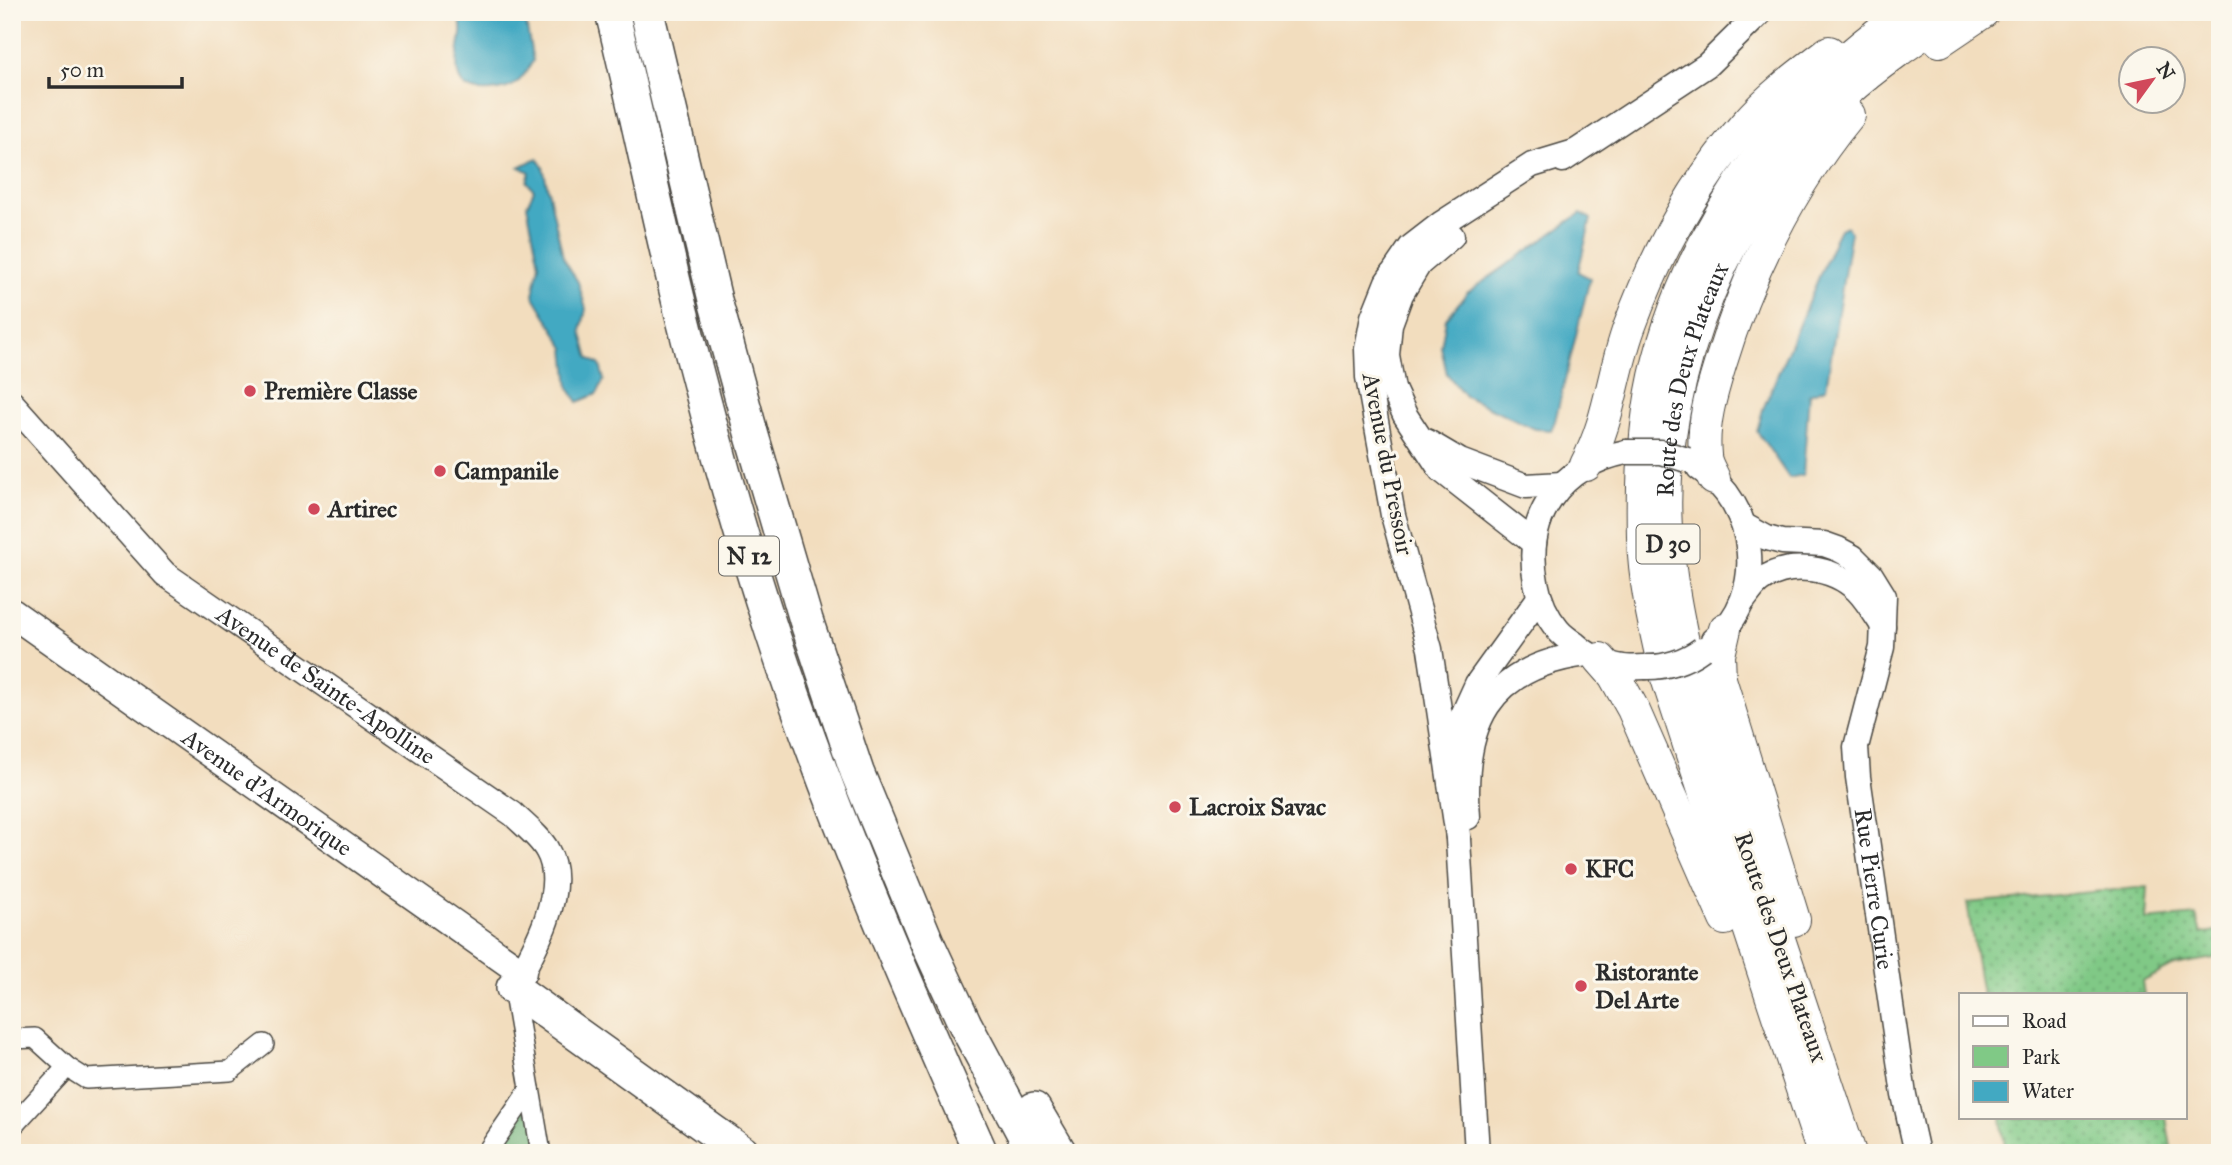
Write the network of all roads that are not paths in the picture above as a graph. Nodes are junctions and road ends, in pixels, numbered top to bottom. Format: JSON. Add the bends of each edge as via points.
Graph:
{"nodes":[{"id":1,"x":612,"y":12,"type":"edge"},
{"id":2,"x":647,"y":12,"type":"edge"},
{"id":3,"x":1760,"y":12,"type":"edge"},
{"id":4,"x":1884,"y":12,"type":"edge"},
{"id":5,"x":1908,"y":12,"type":"edge"},
{"id":6,"x":1955,"y":12,"type":"edge"},
{"id":7,"x":1983,"y":12,"type":"edge"},
{"id":8,"x":1575,"y":152,"type":"junction"},
{"id":9,"x":12,"y":402,"type":"edge"},
{"id":10,"x":1421,"y":438,"type":"junction"},
{"id":11,"x":1574,"y":475,"type":"junction"},
{"id":12,"x":1714,"y":479,"type":"junction"},
{"id":13,"x":1745,"y":526,"type":"junction"},
{"id":14,"x":1534,"y":543,"type":"junction"},
{"id":15,"x":1539,"y":598,"type":"junction"},
{"id":16,"x":1742,"y":602,"type":"junction"},
{"id":17,"x":12,"y":613,"type":"edge"},
{"id":18,"x":1884,"y":625,"type":"junction"},
{"id":19,"x":1725,"y":629,"type":"junction"},
{"id":20,"x":12,"y":631,"type":"edge"},
{"id":21,"x":1593,"y":657,"type":"junction"},
{"id":22,"x":1458,"y":837,"type":"junction"},
{"id":23,"x":927,"y":942,"type":"junction"},
{"id":24,"x":517,"y":980,"type":"junction"},
{"id":25,"x":12,"y":1040,"type":"edge"},
{"id":26,"x":264,"y":1044,"type":"dead end"},
{"id":27,"x":67,"y":1067,"type":"junction"},
{"id":28,"x":948,"y":1080,"type":"junction"},
{"id":29,"x":530,"y":1089,"type":"junction"},
{"id":30,"x":12,"y":1127,"type":"edge"},
{"id":31,"x":486,"y":1153,"type":"edge"},
{"id":32,"x":541,"y":1153,"type":"edge"},
{"id":33,"x":743,"y":1153,"type":"edge"},
{"id":34,"x":981,"y":1153,"type":"edge"},
{"id":35,"x":989,"y":1153,"type":"edge"},
{"id":36,"x":1034,"y":1153,"type":"edge"},
{"id":37,"x":1060,"y":1153,"type":"edge"},
{"id":38,"x":1477,"y":1153,"type":"edge"},
{"id":39,"x":1489,"y":1153,"type":"edge"},
{"id":40,"x":1811,"y":1153,"type":"edge"},
{"id":41,"x":1823,"y":1153,"type":"edge"},
{"id":42,"x":1850,"y":1153,"type":"edge"},
{"id":43,"x":1864,"y":1153,"type":"edge"},
{"id":44,"x":1917,"y":1153,"type":"edge"}],
"edges":[{"from":1,"to":28,"type":"highway","number":"N 12","via":[[680,306],[772,632],[866,889]]},
{"from":2,"to":23,"type":"highway","number":"N 12","via":[[715,300],[806,620],[857,772]]},
{"from":3,"to":8,"type":"street","name":"Avenue du Pressoir","via":[[1707,65]]},
{"from":4,"to":11,"type":"main road","via":[[1793,79],[1746,124],[1677,219],[1628,331],[1598,443]]},
{"from":5,"to":41,"type":"main road","name":"Route des Deux Plateaux","number":"D 30","via":[[1836,68],[1786,118],[1710,230],[1663,349],[1649,408],[1642,481],[1643,540],[1664,673]]},
{"from":6,"to":42,"type":"main road","name":"Route des Deux Plateaux","number":"D 30","via":[[1896,51],[1844,94],[1773,177],[1734,237],[1706,298],[1686,360],[1666,481],[1673,600],[1688,665]]},
{"from":7,"to":12,"type":"main road","via":[[1905,65],[1851,113],[1797,188],[1744,292],[1707,407],[1705,457]]},
{"from":8,"to":10,"type":"street","name":"Avenue du Pressoir","via":[[1448,239],[1419,264],[1404,287],[1390,324],[1387,355],[1393,389]]},
{"from":8,"to":22,"type":"street","name":"Avenue du Pressoir","via":[[1532,164],[1411,247],[1387,282],[1367,349],[1393,514],[1430,649]]},
{"from":9,"to":24,"type":"street","name":"Avenue de Sainte-Apolline","via":[[165,574],[513,814],[547,848],[555,883],[545,924]]},
{"from":10,"to":11,"type":"street","via":[[1460,461],[1526,486]]},
{"from":10,"to":14,"type":"street","name":"Avenue du Pressoir","via":[[1441,470]]},
{"from":11,"to":12,"type":"street","bridge":true,"via":[[1606,456],[1661,452],[1687,460]]},
{"from":11,"to":14,"type":"street","via":[[1544,508]]},
{"from":12,"to":13,"type":"street","via":[[1729,495]]},
{"from":13,"to":16,"type":"street","via":[[1751,565]]},
{"from":13,"to":18,"type":"street","name":"Rue Pierre Curie","via":[[1767,538],[1824,544],[1853,557],[1884,596]]},
{"from":14,"to":15,"type":"street","via":[[1532,562]]},
{"from":15,"to":21,"type":"street","via":[[1558,630]]},
{"from":15,"to":22,"type":"street","via":[[1477,684],[1462,717],[1453,761]]},
{"from":16,"to":18,"type":"street","via":[[1760,581],[1774,575],[1793,569],[1826,571],[1859,591]]},
{"from":16,"to":19,"type":"street"},
{"from":17,"to":24,"type":"main road","name":"Avenue d'Armorique"},
{"from":18,"to":44,"type":"street","name":"Rue Pierre Curie","via":[[1856,747],[1900,1070]]},
{"from":19,"to":21,"type":"street","bridge":true,"via":[[1693,656],[1658,668],[1621,667]]},
{"from":19,"to":43,"type":"main road","via":[[1718,655],[1720,679]]},
{"from":20,"to":24,"type":"main road","name":"Avenue d'Armorique"},
{"from":21,"to":39,"type":"street","via":[[1558,658],[1506,684],[1476,726],[1469,752],[1466,795]]},
{"from":21,"to":40,"type":"main road","via":[[1614,675],[1633,709],[1713,888]]},
{"from":22,"to":38,"type":"street"},
{"from":23,"to":36,"type":"highway","number":"N 12"},
{"from":23,"to":37,"type":"highway","via":[[954,962],[996,1046]]},
{"from":24,"to":29,"type":"street"},
{"from":24,"to":33,"type":"highway"},
{"from":25,"to":27,"type":"street","via":[[35,1038]]},
{"from":26,"to":27,"type":"street","via":[[230,1071],[86,1079]]},
{"from":27,"to":30,"type":"street"},
{"from":28,"to":34,"type":"highway"},
{"from":28,"to":35,"type":"highway","number":"N 12"},
{"from":29,"to":31,"type":"street"},
{"from":29,"to":32,"type":"street"}]}
